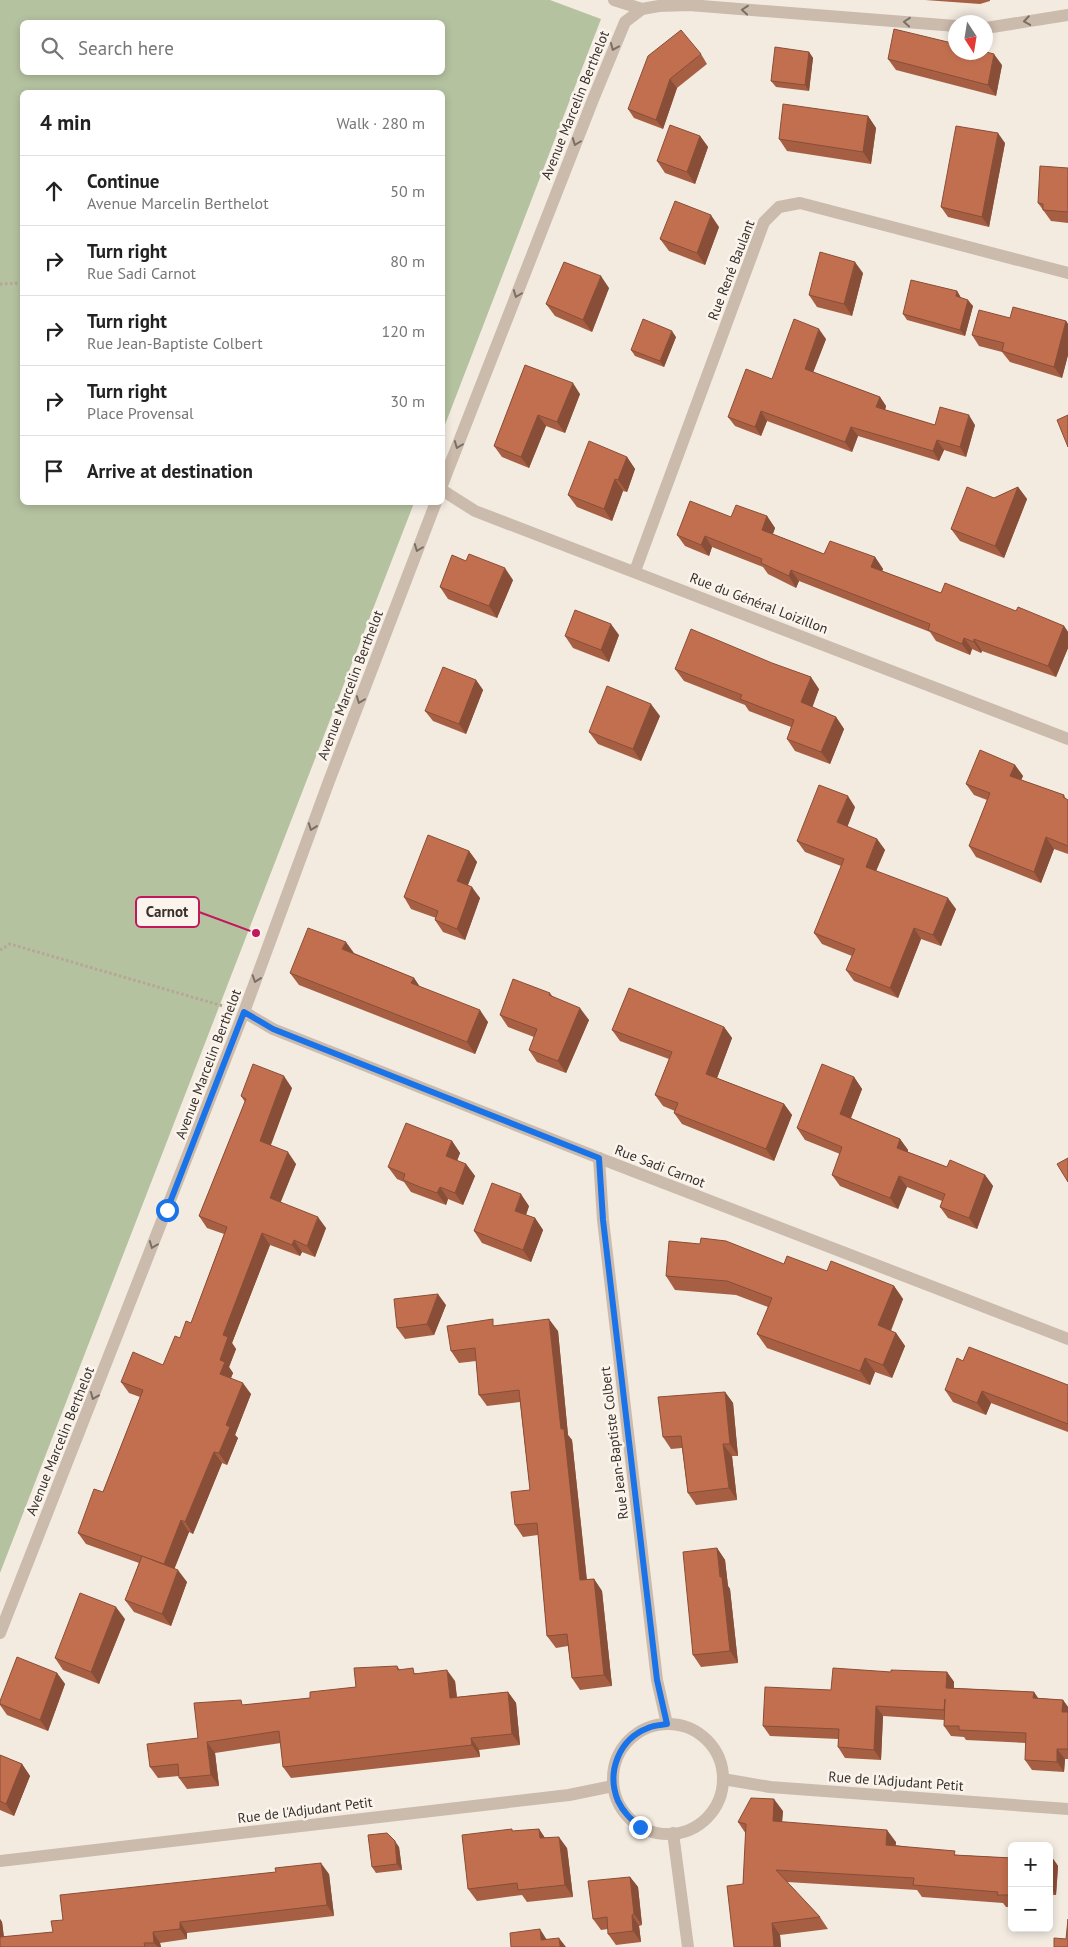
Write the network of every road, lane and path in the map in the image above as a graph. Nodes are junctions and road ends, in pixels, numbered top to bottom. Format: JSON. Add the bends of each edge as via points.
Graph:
{"nodes":[{"id":1,"x":614,"y":0,"type":"edge"},
{"id":2,"x":639,"y":5,"type":"edge"},
{"id":3,"x":1068,"y":15,"type":"edge"},
{"id":4,"x":948,"y":25,"type":"edge"},
{"id":5,"x":993,"y":27,"type":"edge"},
{"id":6,"x":1068,"y":272,"type":"edge"},
{"id":7,"x":20,"y":283,"type":"edge"},
{"id":8,"x":0,"y":284,"type":"edge"},
{"id":9,"x":445,"y":477,"type":"edge"},
{"id":10,"x":445,"y":492,"type":"edge"},
{"id":11,"x":435,"y":505,"type":"edge"},
{"id":12,"x":635,"y":571,"type":"junction"},
{"id":13,"x":1068,"y":739,"type":"edge"},
{"id":14,"x":0,"y":950,"type":"edge"},
{"id":15,"x":244,"y":1012,"type":"junction"},
{"id":16,"x":599,"y":1158,"type":"junction"},
{"id":17,"x":1068,"y":1339,"type":"edge"},
{"id":18,"x":0,"y":1633,"type":"edge"},
{"id":19,"x":667,"y":1724,"type":"junction"},
{"id":20,"x":723,"y":1779,"type":"junction"},
{"id":21,"x":613,"y":1786,"type":"junction"},
{"id":22,"x":1068,"y":1809,"type":"edge"},
{"id":23,"x":673,"y":1833,"type":"junction"},
{"id":24,"x":0,"y":1861,"type":"edge"},
{"id":25,"x":688,"y":1947,"type":"edge"}],
"edges":[{"from":1,"to":2,"type":"street"},
{"from":4,"to":2,"type":"street","one_way":true,"via":[[690,5]]},
{"from":2,"to":9,"type":"street","name":"Avenue Marcelin Berthelot","one_way":true,"via":[[625,22],[616,42]]},
{"from":3,"to":5,"type":"street","one_way":true},
{"from":6,"to":12,"type":"street","name":"Rue René Baulant","via":[[800,204],[779,207],[764,222]]},
{"from":7,"to":8,"type":"path"},
{"from":10,"to":12,"type":"street","name":"Rue du Général Loizillon","via":[[475,511]]},
{"from":11,"to":15,"type":"street","name":"Avenue Marcelin Berthelot","one_way":true},
{"from":12,"to":13,"type":"street","name":"Rue du Général Loizillon"},
{"from":14,"to":15,"type":"path","via":[[10,944]]},
{"from":15,"to":16,"type":"street","name":"Rue Sadi Carnot","via":[[273,1029]]},
{"from":15,"to":18,"type":"street","name":"Avenue Marcelin Berthelot","one_way":true},
{"from":16,"to":17,"type":"street","name":"Rue Sadi Carnot"},
{"from":16,"to":19,"type":"street","name":"Rue Jean-Baptiste Colbert","via":[[603,1220],[656,1671]]},
{"from":19,"to":20,"type":"street","via":[[684,1726],[700,1734],[712,1746],[720,1762]]},
{"from":19,"to":21,"type":"street","via":[[649,1727],[633,1736],[620,1751],[614,1768]]},
{"from":20,"to":22,"type":"street","name":"Rue de l'Adjudant Petit","via":[[770,1787]]},
{"from":20,"to":23,"type":"street","via":[[713,1810],[703,1821],[689,1830]]},
{"from":21,"to":23,"type":"street","via":[[618,1802],[640,1827]]},
{"from":21,"to":24,"type":"street","name":"Rue de l'Adjudant Petit","via":[[569,1795]]},
{"from":23,"to":25,"type":"street"}]}
